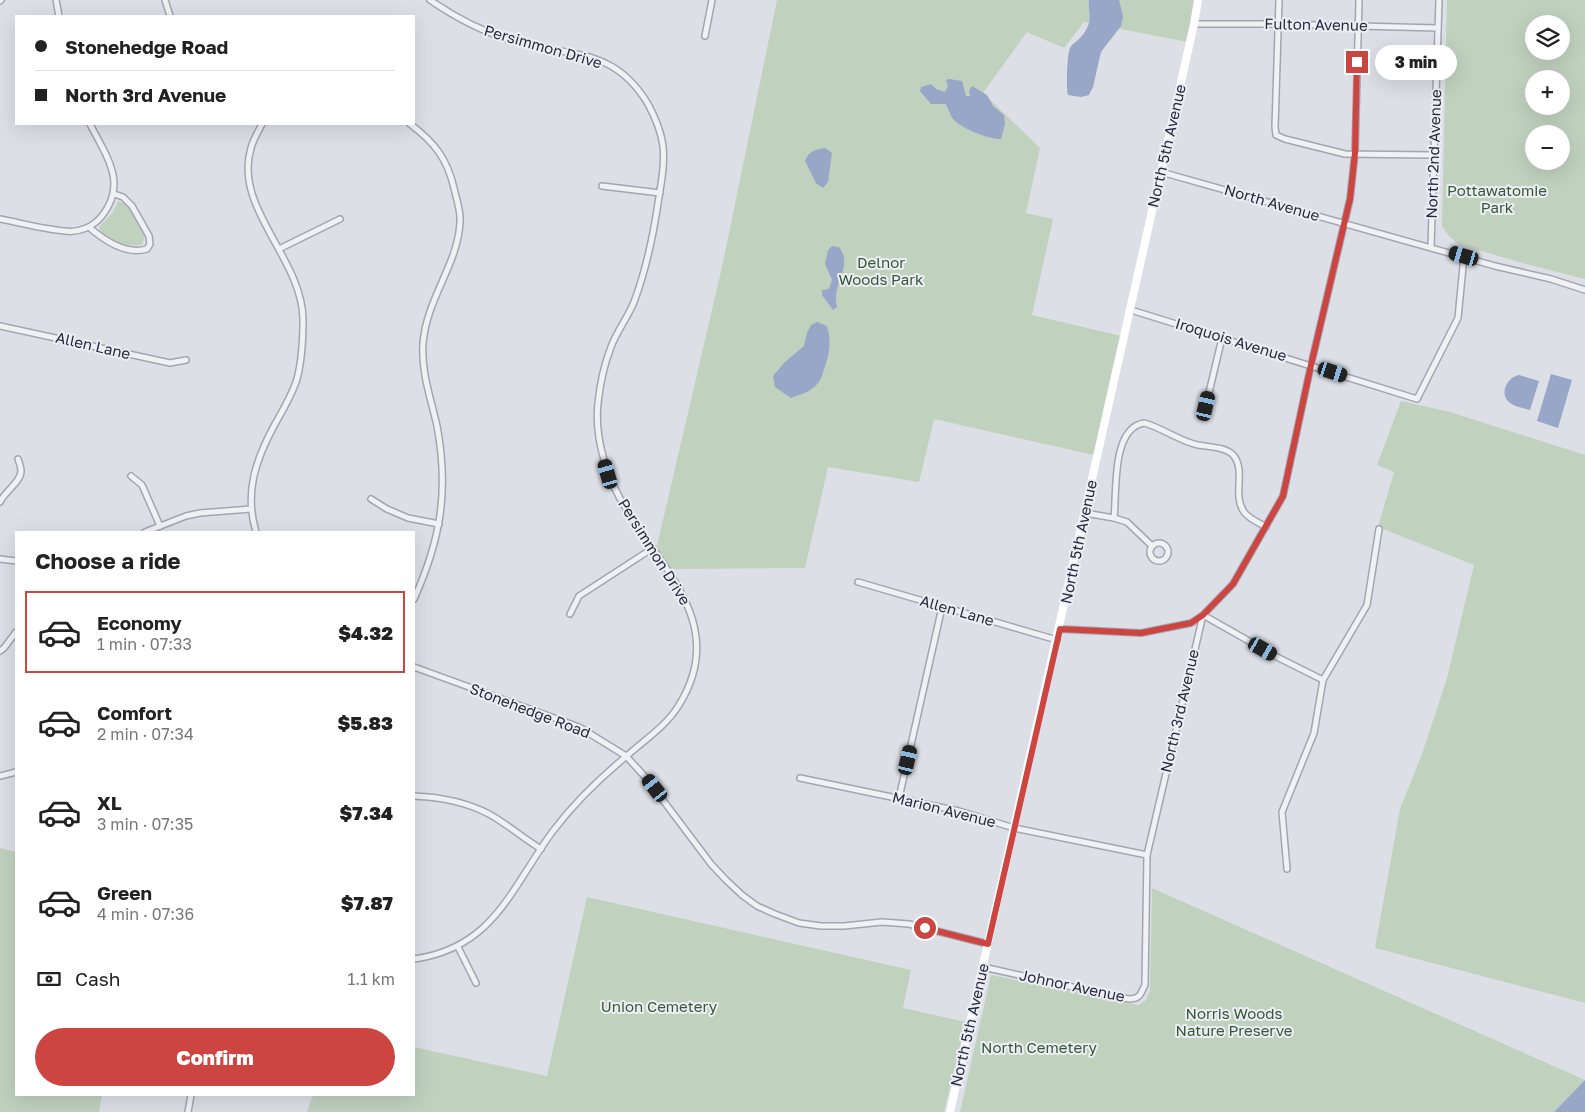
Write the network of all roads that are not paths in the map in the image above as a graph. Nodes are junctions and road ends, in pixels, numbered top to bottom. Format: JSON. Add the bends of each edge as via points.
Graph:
{"nodes":[{"id":1,"x":56,"y":0,"type":"edge"},
{"id":2,"x":165,"y":0,"type":"edge"},
{"id":3,"x":430,"y":0,"type":"edge"},
{"id":4,"x":712,"y":0,"type":"edge"},
{"id":5,"x":1198,"y":0,"type":"edge"},
{"id":6,"x":1279,"y":0,"type":"edge"},
{"id":7,"x":1359,"y":0,"type":"edge"},
{"id":8,"x":1439,"y":0,"type":"edge"},
{"id":9,"x":59,"y":15,"type":"edge"},
{"id":10,"x":170,"y":15,"type":"edge"},
{"id":11,"x":1194,"y":24,"type":"junction"},
{"id":12,"x":1278,"y":24,"type":"junction"},
{"id":13,"x":1358,"y":26,"type":"junction"},
{"id":14,"x":1438,"y":28,"type":"junction"},
{"id":15,"x":706,"y":36,"type":"dead end"},
{"id":16,"x":90,"y":125,"type":"edge"},
{"id":17,"x":262,"y":125,"type":"edge"},
{"id":18,"x":411,"y":125,"type":"edge"},
{"id":19,"x":1355,"y":153,"type":"junction"},
{"id":20,"x":1434,"y":155,"type":"junction"},
{"id":21,"x":1161,"y":172,"type":"junction"},
{"id":22,"x":602,"y":186,"type":"dead end"},
{"id":23,"x":660,"y":193,"type":"junction"},
{"id":24,"x":114,"y":194,"type":"junction"},
{"id":25,"x":0,"y":219,"type":"edge"},
{"id":26,"x":340,"y":219,"type":"dead end"},
{"id":27,"x":1344,"y":224,"type":"junction"},
{"id":28,"x":90,"y":228,"type":"junction"},
{"id":29,"x":1431,"y":247,"type":"junction"},
{"id":30,"x":280,"y":249,"type":"junction"},
{"id":31,"x":1464,"y":256,"type":"junction"},
{"id":32,"x":1585,"y":290,"type":"edge"},
{"id":33,"x":1131,"y":310,"type":"junction"},
{"id":34,"x":0,"y":326,"type":"edge"},
{"id":35,"x":1222,"y":338,"type":"junction"},
{"id":36,"x":186,"y":360,"type":"dead end"},
{"id":37,"x":1311,"y":365,"type":"junction"},
{"id":38,"x":1206,"y":406,"type":"dead end"},
{"id":39,"x":18,"y":459,"type":"dead end"},
{"id":40,"x":131,"y":476,"type":"dead end"},
{"id":41,"x":371,"y":499,"type":"dead end"},
{"id":42,"x":0,"y":502,"type":"edge"},
{"id":43,"x":251,"y":509,"type":"junction"},
{"id":44,"x":1085,"y":513,"type":"junction"},
{"id":45,"x":1114,"y":518,"type":"junction"},
{"id":46,"x":439,"y":524,"type":"junction"},
{"id":47,"x":160,"y":526,"type":"junction"},
{"id":48,"x":1266,"y":528,"type":"junction"},
{"id":49,"x":1379,"y":529,"type":"dead end"},
{"id":50,"x":148,"y":531,"type":"edge"},
{"id":51,"x":256,"y":531,"type":"edge"},
{"id":52,"x":1152,"y":546,"type":"dead end"},
{"id":53,"x":653,"y":548,"type":"junction"},
{"id":54,"x":0,"y":559,"type":"edge"},
{"id":55,"x":15,"y":561,"type":"edge"},
{"id":56,"x":858,"y":582,"type":"dead end"},
{"id":57,"x":415,"y":597,"type":"edge"},
{"id":58,"x":942,"y":607,"type":"junction"},
{"id":59,"x":570,"y":614,"type":"dead end"},
{"id":60,"x":1203,"y":615,"type":"junction"},
{"id":61,"x":1060,"y":629,"type":"junction"},
{"id":62,"x":15,"y":633,"type":"edge"},
{"id":63,"x":1057,"y":640,"type":"junction"},
{"id":64,"x":0,"y":651,"type":"edge"},
{"id":65,"x":415,"y":667,"type":"edge"},
{"id":66,"x":1323,"y":680,"type":"junction"},
{"id":67,"x":626,"y":756,"type":"junction"},
{"id":68,"x":15,"y":772,"type":"edge"},
{"id":69,"x":0,"y":776,"type":"edge"},
{"id":70,"x":800,"y":778,"type":"dead end"},
{"id":71,"x":415,"y":796,"type":"edge"},
{"id":72,"x":899,"y":798,"type":"junction"},
{"id":73,"x":1014,"y":828,"type":"junction"},
{"id":74,"x":540,"y":849,"type":"junction"},
{"id":75,"x":1147,"y":855,"type":"junction"},
{"id":76,"x":1287,"y":869,"type":"dead end"},
{"id":77,"x":988,"y":944,"type":"junction"},
{"id":78,"x":458,"y":947,"type":"junction"},
{"id":79,"x":415,"y":959,"type":"edge"},
{"id":80,"x":983,"y":967,"type":"junction"},
{"id":81,"x":476,"y":984,"type":"dead end"},
{"id":82,"x":191,"y":1096,"type":"edge"},
{"id":83,"x":188,"y":1112,"type":"edge"},
{"id":84,"x":950,"y":1112,"type":"edge"}],
"edges":[{"from":1,"to":9,"type":"street"},
{"from":2,"to":10,"type":"street"},
{"from":3,"to":23,"type":"street","name":"Persimmon Drive","via":[[451,15],[495,35],[580,54],[604,62],[623,74],[648,105],[659,127],[663,148]]},
{"from":4,"to":15,"type":"street"},
{"from":5,"to":11,"type":"main road","name":"North 5th Avenue"},
{"from":6,"to":12,"type":"street"},
{"from":7,"to":13,"type":"street"},
{"from":8,"to":14,"type":"street","name":"North 2nd Avenue"},
{"from":11,"to":12,"type":"street","name":"Fulton Avenue"},
{"from":11,"to":21,"type":"main road","name":"North 5th Avenue"},
{"from":12,"to":13,"type":"street","name":"Fulton Avenue"},
{"from":12,"to":19,"type":"street","via":[[1276,135],[1346,154]]},
{"from":13,"to":14,"type":"street","name":"Fulton Avenue"},
{"from":13,"to":19,"type":"street"},
{"from":14,"to":20,"type":"street","name":"North 2nd Avenue"},
{"from":16,"to":24,"type":"street","via":[[112,169]]},
{"from":17,"to":30,"type":"street","via":[[251,148],[250,188]]},
{"from":18,"to":46,"type":"street","via":[[434,144],[443,158],[450,173],[460,220],[456,244],[430,307],[423,344],[423,360],[443,464]]},
{"from":19,"to":20,"type":"street"},
{"from":19,"to":27,"type":"street"},
{"from":20,"to":29,"type":"street","name":"North 2nd Avenue"},
{"from":21,"to":27,"type":"street","name":"North Avenue"},
{"from":21,"to":33,"type":"main road","name":"North 5th Avenue"},
{"from":22,"to":23,"type":"street"},
{"from":23,"to":53,"type":"street","name":"Persimmon Drive","via":[[645,271],[633,305],[611,346],[597,406],[599,432],[611,480]]},
{"from":24,"to":28,"type":"street","via":[[110,206]]},
{"from":24,"to":28,"type":"street","via":[[132,206],[150,236],[147,249],[110,243]]},
{"from":25,"to":28,"type":"street","via":[[66,232]]},
{"from":26,"to":30,"type":"street"},
{"from":27,"to":29,"type":"street","name":"North Avenue"},
{"from":27,"to":37,"type":"street"},
{"from":29,"to":31,"type":"street","name":"North Avenue"},
{"from":30,"to":43,"type":"street","via":[[300,298],[303,316],[301,353],[291,394],[258,458],[251,489]]},
{"from":31,"to":32,"type":"street","name":"North Avenue"},
{"from":31,"to":37,"type":"street","name":"Iroquois Avenue","via":[[1458,318],[1417,398]]},
{"from":33,"to":35,"type":"street","name":"Iroquois Avenue"},
{"from":33,"to":44,"type":"main road","name":"North 5th Avenue"},
{"from":34,"to":36,"type":"street","name":"Allen Lane","via":[[170,363]]},
{"from":35,"to":37,"type":"street","name":"Iroquois Avenue"},
{"from":35,"to":38,"type":"street"},
{"from":37,"to":48,"type":"street","via":[[1283,496]]},
{"from":39,"to":42,"type":"street","via":[[19,479]]},
{"from":40,"to":47,"type":"street","via":[[142,485]]},
{"from":41,"to":46,"type":"street","via":[[408,518]]},
{"from":43,"to":47,"type":"street","via":[[200,513]]},
{"from":43,"to":51,"type":"street"},
{"from":44,"to":45,"type":"street"},
{"from":44,"to":61,"type":"main road","name":"North 5th Avenue"},
{"from":45,"to":48,"type":"street","via":[[1120,450],[1129,432],[1144,423],[1182,440],[1233,454],[1238,464],[1241,506],[1248,516]]},
{"from":45,"to":52,"type":"street","via":[[1127,522]]},
{"from":46,"to":57,"type":"street","via":[[426,572]]},
{"from":47,"to":50,"type":"street"},
{"from":48,"to":60,"type":"street","via":[[1233,584]]},
{"from":49,"to":66,"type":"street","via":[[1367,605]]},
{"from":53,"to":59,"type":"street","via":[[579,596]]},
{"from":53,"to":67,"type":"street","name":"Persimmon Drive","via":[[688,604],[697,640],[696,657],[693,676],[678,707],[670,718]]},
{"from":54,"to":55,"type":"street"},
{"from":56,"to":58,"type":"street","name":"Allen Lane"},
{"from":58,"to":63,"type":"street","name":"Allen Lane"},
{"from":58,"to":72,"type":"street"},
{"from":60,"to":61,"type":"street","via":[[1191,623],[1141,633]]},
{"from":60,"to":66,"type":"street"},
{"from":60,"to":75,"type":"street","name":"North 3rd Avenue"},
{"from":61,"to":63,"type":"main road","name":"North 5th Avenue"},
{"from":62,"to":64,"type":"street"},
{"from":63,"to":73,"type":"main road","name":"North 5th Avenue"},
{"from":65,"to":67,"type":"street","name":"Stonehedge Road","via":[[578,727]]},
{"from":66,"to":76,"type":"street","via":[[1314,733],[1282,812]]},
{"from":67,"to":74,"type":"street","name":"Persimmon Drive","via":[[582,797]]},
{"from":67,"to":77,"type":"street","name":"Stonehedge Road","via":[[658,792],[710,864],[757,906],[799,923],[821,926],[882,922],[909,924]]},
{"from":68,"to":69,"type":"street"},
{"from":70,"to":72,"type":"street","name":"Marion Avenue"},
{"from":71,"to":74,"type":"street","via":[[471,806]]},
{"from":72,"to":73,"type":"street","name":"Marion Avenue","via":[[960,811]]},
{"from":73,"to":75,"type":"street","name":"Marion Avenue"},
{"from":73,"to":77,"type":"main road","name":"North 5th Avenue"},
{"from":74,"to":78,"type":"street","name":"Persimmon Drive","via":[[498,914],[484,929]]},
{"from":75,"to":80,"type":"street","name":"Johnor Avenue","via":[[1146,980],[1140,994],[1130,999],[1122,998]]},
{"from":77,"to":80,"type":"main road","name":"North 5th Avenue"},
{"from":78,"to":79,"type":"street","name":"Persimmon Drive"},
{"from":78,"to":81,"type":"street"},
{"from":80,"to":84,"type":"main road","name":"North 5th Avenue"},
{"from":82,"to":83,"type":"street"}]}
